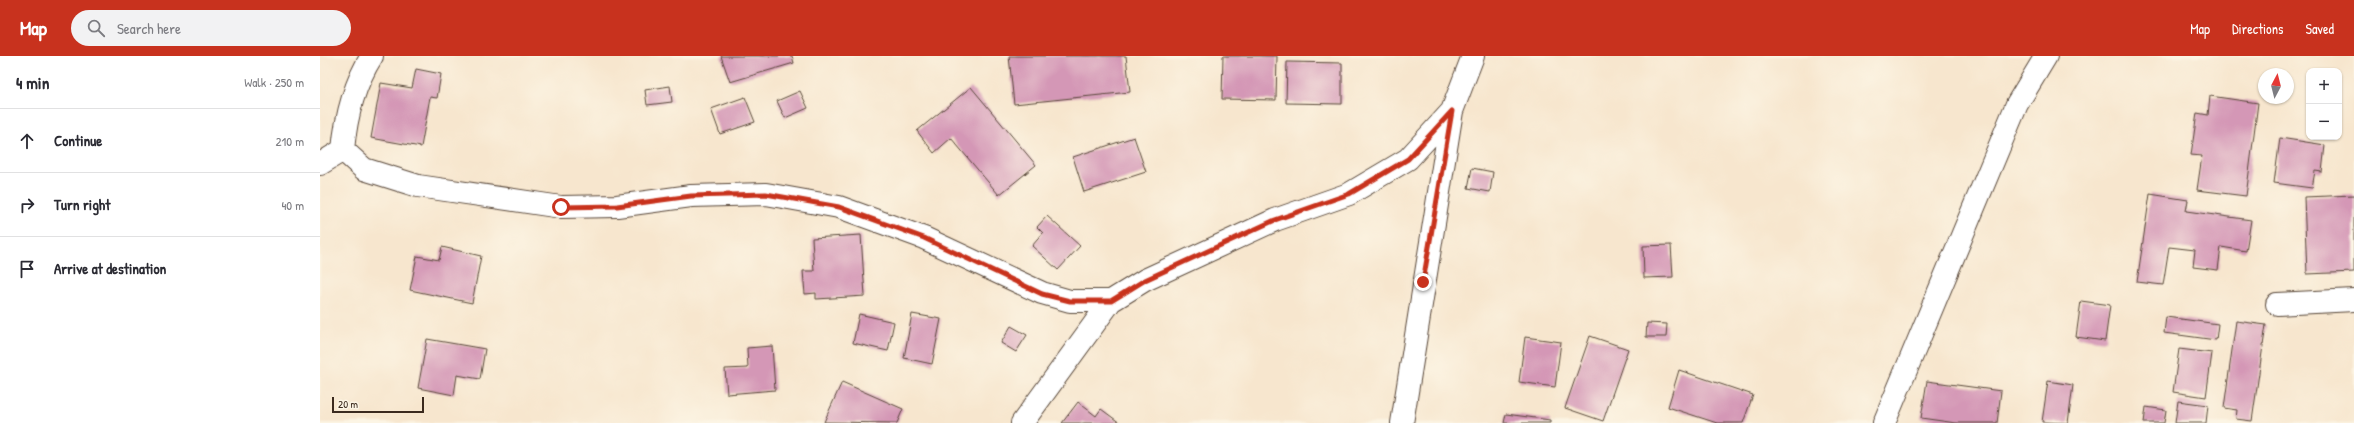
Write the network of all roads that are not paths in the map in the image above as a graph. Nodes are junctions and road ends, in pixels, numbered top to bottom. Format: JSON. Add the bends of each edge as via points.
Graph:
{"nodes":[{"id":1,"x":372,"y":56,"type":"edge"},
{"id":2,"x":1473,"y":56,"type":"edge"},
{"id":3,"x":2046,"y":56,"type":"edge"},
{"id":4,"x":1452,"y":111,"type":"junction"},
{"id":5,"x":343,"y":150,"type":"junction"},
{"id":6,"x":320,"y":164,"type":"edge"},
{"id":7,"x":2354,"y":300,"type":"edge"},
{"id":8,"x":1111,"y":301,"type":"junction"},
{"id":9,"x":2277,"y":304,"type":"dead end"},
{"id":10,"x":1022,"y":423,"type":"edge"},
{"id":11,"x":1402,"y":423,"type":"edge"},
{"id":12,"x":1884,"y":423,"type":"edge"}],
"edges":[{"from":1,"to":5,"type":"street","via":[[362,73],[345,123]]},
{"from":2,"to":4,"type":"street"},
{"from":3,"to":12,"type":"street","via":[[2017,104]]},
{"from":4,"to":8,"type":"street","via":[[1408,159],[1349,194],[1275,220],[1145,280]]},
{"from":4,"to":11,"type":"street"},
{"from":5,"to":6,"type":"street"},
{"from":5,"to":8,"type":"street","via":[[364,169],[418,186],[561,207],[617,206],[691,196],[766,194],[839,207],[924,238],[1042,294],[1070,301]]},
{"from":7,"to":9,"type":"street"},
{"from":8,"to":10,"type":"street"}]}
